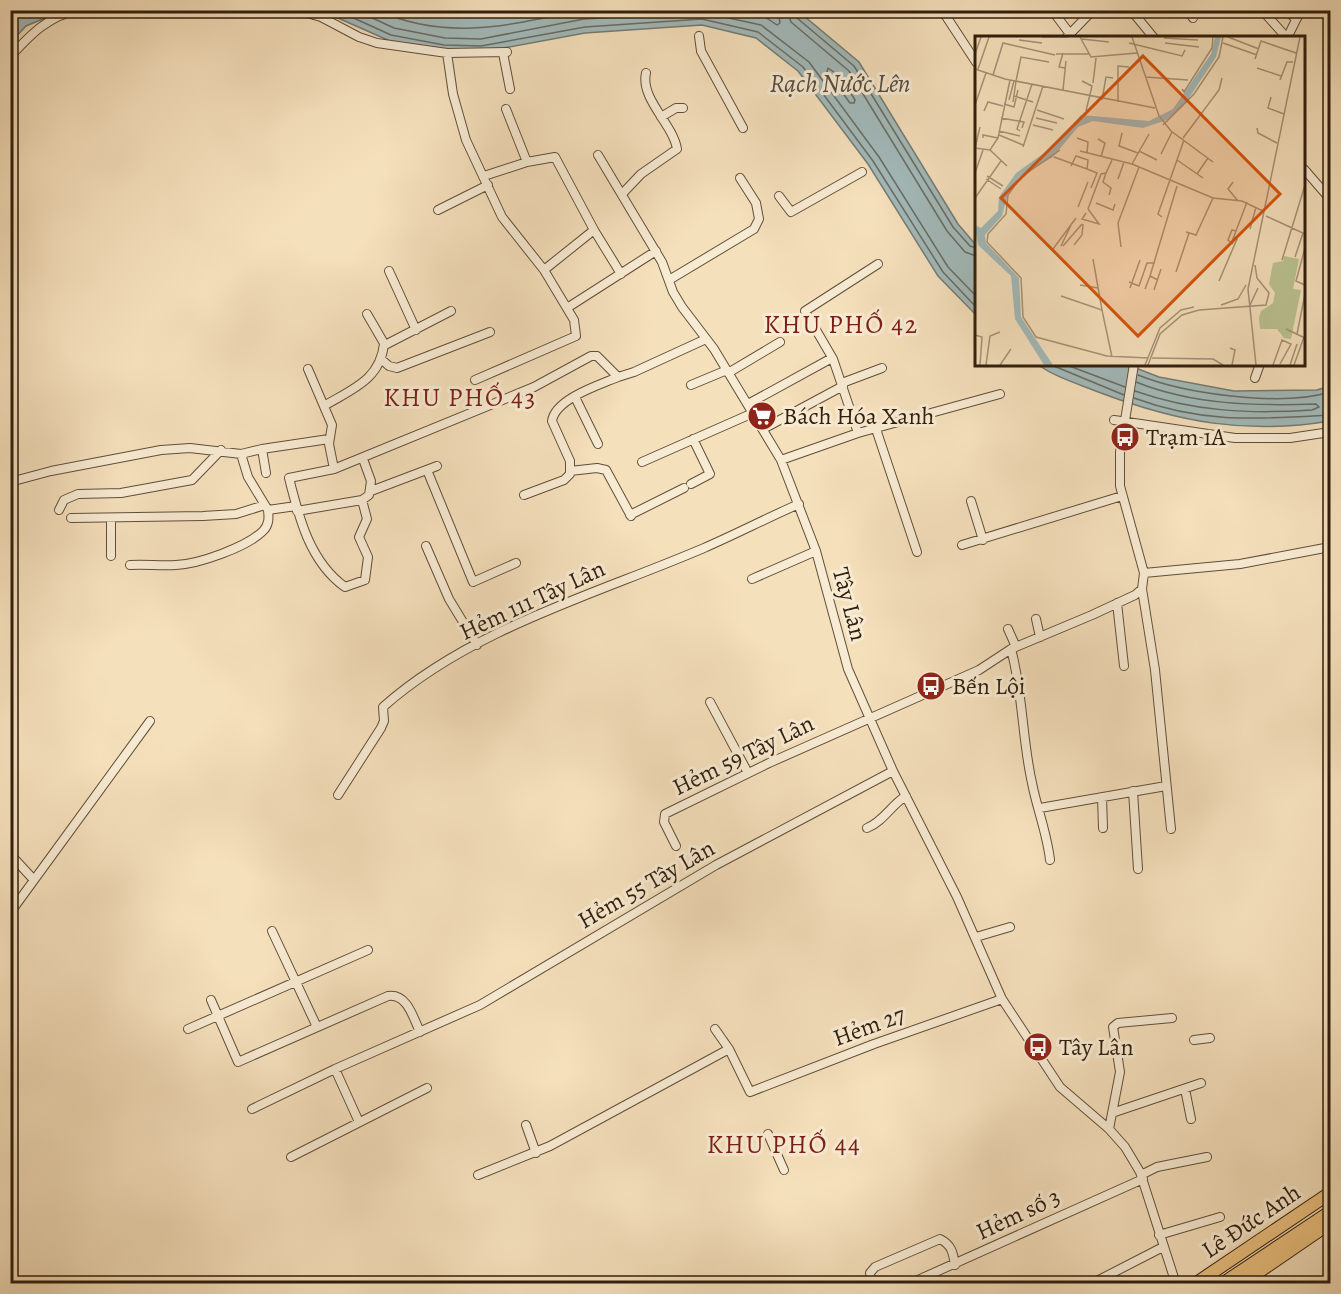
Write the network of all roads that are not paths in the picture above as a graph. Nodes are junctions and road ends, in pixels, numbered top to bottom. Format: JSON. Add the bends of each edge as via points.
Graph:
{"nodes":[{"id":1,"x":79,"y":10,"type":"edge"},
{"id":2,"x":296,"y":10,"type":"edge"},
{"id":3,"x":1093,"y":10,"type":"edge"},
{"id":4,"x":1131,"y":10,"type":"edge"},
{"id":5,"x":1188,"y":10,"type":"edge"},
{"id":6,"x":1262,"y":10,"type":"edge"},
{"id":7,"x":1286,"y":10,"type":"edge"},
{"id":8,"x":1301,"y":10,"type":"edge"},
{"id":9,"x":945,"y":12,"type":"edge"},
{"id":10,"x":1055,"y":12,"type":"edge"},
{"id":11,"x":1193,"y":18,"type":"dead end"},
{"id":12,"x":1296,"y":19,"type":"junction"},
{"id":13,"x":699,"y":36,"type":"dead end"},
{"id":14,"x":1068,"y":36,"type":"edge"},
{"id":15,"x":1152,"y":36,"type":"edge"},
{"id":16,"x":1285,"y":36,"type":"edge"},
{"id":17,"x":1288,"y":36,"type":"edge"},
{"id":18,"x":447,"y":53,"type":"junction"},
{"id":19,"x":10,"y":57,"type":"edge"},
{"id":20,"x":975,"y":60,"type":"edge"},
{"id":21,"x":646,"y":73,"type":"dead end"},
{"id":22,"x":510,"y":88,"type":"dead end"},
{"id":23,"x":683,"y":108,"type":"dead end"},
{"id":24,"x":506,"y":109,"type":"dead end"},
{"id":25,"x":662,"y":117,"type":"junction"},
{"id":26,"x":743,"y":128,"type":"dead end"},
{"id":27,"x":598,"y":155,"type":"dead end"},
{"id":28,"x":527,"y":162,"type":"junction"},
{"id":29,"x":1305,"y":170,"type":"edge"},
{"id":30,"x":862,"y":172,"type":"dead end"},
{"id":31,"x":484,"y":176,"type":"junction"},
{"id":32,"x":740,"y":178,"type":"dead end"},
{"id":33,"x":488,"y":185,"type":"junction"},
{"id":34,"x":623,"y":193,"type":"junction"},
{"id":35,"x":779,"y":196,"type":"dead end"},
{"id":36,"x":1330,"y":199,"type":"edge"},
{"id":37,"x":438,"y":210,"type":"dead end"},
{"id":38,"x":594,"y":230,"type":"junction"},
{"id":39,"x":656,"y":251,"type":"junction"},
{"id":40,"x":879,"y":264,"type":"dead end"},
{"id":41,"x":544,"y":270,"type":"junction"},
{"id":42,"x":389,"y":271,"type":"dead end"},
{"id":43,"x":621,"y":274,"type":"junction"},
{"id":44,"x":669,"y":280,"type":"junction"},
{"id":45,"x":567,"y":308,"type":"junction"},
{"id":46,"x":451,"y":311,"type":"dead end"},
{"id":47,"x":367,"y":314,"type":"dead end"},
{"id":48,"x":416,"y":330,"type":"junction"},
{"id":49,"x":490,"y":332,"type":"dead end"},
{"id":50,"x":706,"y":339,"type":"junction"},
{"id":51,"x":780,"y":342,"type":"dead end"},
{"id":52,"x":384,"y":344,"type":"junction"},
{"id":53,"x":832,"y":358,"type":"junction"},
{"id":54,"x":382,"y":360,"type":"junction"},
{"id":55,"x":1134,"y":366,"type":"edge"},
{"id":56,"x":1259,"y":366,"type":"edge"},
{"id":57,"x":882,"y":368,"type":"dead end"},
{"id":58,"x":308,"y":369,"type":"dead end"},
{"id":59,"x":728,"y":371,"type":"junction"},
{"id":60,"x":618,"y":377,"type":"junction"},
{"id":61,"x":1255,"y":378,"type":"dead end"},
{"id":62,"x":475,"y":380,"type":"dead end"},
{"id":63,"x":692,"y":385,"type":"dead end"},
{"id":64,"x":843,"y":385,"type":"junction"},
{"id":65,"x":1000,"y":394,"type":"dead end"},
{"id":66,"x":575,"y":397,"type":"junction"},
{"id":67,"x":748,"y":404,"type":"junction"},
{"id":68,"x":324,"y":406,"type":"junction"},
{"id":69,"x":753,"y":413,"type":"junction"},
{"id":70,"x":1114,"y":420,"type":"dead end"},
{"id":71,"x":1125,"y":423,"type":"junction"},
{"id":72,"x":763,"y":429,"type":"junction"},
{"id":73,"x":876,"y":429,"type":"junction"},
{"id":74,"x":1330,"y":432,"type":"edge"},
{"id":75,"x":858,"y":433,"type":"junction"},
{"id":76,"x":329,"y":439,"type":"junction"},
{"id":77,"x":693,"y":440,"type":"junction"},
{"id":78,"x":598,"y":444,"type":"dead end"},
{"id":79,"x":262,"y":449,"type":"junction"},
{"id":80,"x":221,"y":450,"type":"junction"},
{"id":81,"x":241,"y":454,"type":"junction"},
{"id":82,"x":363,"y":459,"type":"junction"},
{"id":83,"x":781,"y":460,"type":"junction"},
{"id":84,"x":642,"y":462,"type":"dead end"},
{"id":85,"x":437,"y":466,"type":"dead end"},
{"id":86,"x":334,"y":469,"type":"junction"},
{"id":87,"x":427,"y":470,"type":"junction"},
{"id":88,"x":570,"y":471,"type":"junction"},
{"id":89,"x":266,"y":473,"type":"dead end"},
{"id":90,"x":10,"y":483,"type":"edge"},
{"id":91,"x":371,"y":491,"type":"junction"},
{"id":92,"x":524,"y":495,"type":"dead end"},
{"id":93,"x":1122,"y":496,"type":"junction"},
{"id":94,"x":362,"y":500,"type":"junction"},
{"id":95,"x":971,"y":501,"type":"dead end"},
{"id":96,"x":799,"y":504,"type":"junction"},
{"id":97,"x":267,"y":507,"type":"junction"},
{"id":98,"x":297,"y":508,"type":"junction"},
{"id":99,"x":59,"y":510,"type":"dead end"},
{"id":100,"x":71,"y":518,"type":"dead end"},
{"id":101,"x":111,"y":521,"type":"junction"},
{"id":102,"x":983,"y":540,"type":"junction"},
{"id":103,"x":962,"y":545,"type":"dead end"},
{"id":104,"x":426,"y":546,"type":"dead end"},
{"id":105,"x":1330,"y":547,"type":"edge"},
{"id":106,"x":816,"y":551,"type":"junction"},
{"id":107,"x":917,"y":552,"type":"dead end"},
{"id":108,"x":111,"y":556,"type":"dead end"},
{"id":109,"x":516,"y":563,"type":"dead end"},
{"id":110,"x":130,"y":565,"type":"dead end"},
{"id":111,"x":1144,"y":573,"type":"junction"},
{"id":112,"x":752,"y":579,"type":"dead end"},
{"id":113,"x":1142,"y":589,"type":"junction"},
{"id":114,"x":1117,"y":603,"type":"junction"},
{"id":115,"x":1036,"y":619,"type":"dead end"},
{"id":116,"x":1008,"y":629,"type":"dead end"},
{"id":117,"x":1040,"y":638,"type":"junction"},
{"id":118,"x":477,"y":645,"type":"junction"},
{"id":119,"x":1013,"y":648,"type":"junction"},
{"id":120,"x":1124,"y":666,"type":"dead end"},
{"id":121,"x":711,"y":702,"type":"dead end"},
{"id":122,"x":869,"y":717,"type":"junction"},
{"id":123,"x":150,"y":721,"type":"dead end"},
{"id":124,"x":893,"y":771,"type":"junction"},
{"id":125,"x":748,"y":773,"type":"junction"},
{"id":126,"x":1166,"y":786,"type":"junction"},
{"id":127,"x":1133,"y":791,"type":"junction"},
{"id":128,"x":338,"y":795,"type":"dead end"},
{"id":129,"x":906,"y":795,"type":"junction"},
{"id":130,"x":1102,"y":797,"type":"junction"},
{"id":131,"x":1040,"y":808,"type":"junction"},
{"id":132,"x":867,"y":828,"type":"dead end"},
{"id":133,"x":1103,"y":828,"type":"dead end"},
{"id":134,"x":1171,"y":829,"type":"dead end"},
{"id":135,"x":676,"y":846,"type":"dead end"},
{"id":136,"x":10,"y":854,"type":"edge"},
{"id":137,"x":1050,"y":860,"type":"dead end"},
{"id":138,"x":1138,"y":869,"type":"dead end"},
{"id":139,"x":34,"y":880,"type":"junction"},
{"id":140,"x":10,"y":913,"type":"edge"},
{"id":141,"x":1010,"y":927,"type":"dead end"},
{"id":142,"x":272,"y":932,"type":"dead end"},
{"id":143,"x":976,"y":937,"type":"junction"},
{"id":144,"x":368,"y":950,"type":"dead end"},
{"id":145,"x":296,"y":981,"type":"junction"},
{"id":146,"x":1002,"y":999,"type":"junction"},
{"id":147,"x":211,"y":1000,"type":"dead end"},
{"id":148,"x":219,"y":1016,"type":"junction"},
{"id":149,"x":1172,"y":1018,"type":"dead end"},
{"id":150,"x":317,"y":1027,"type":"junction"},
{"id":151,"x":188,"y":1029,"type":"dead end"},
{"id":152,"x":715,"y":1029,"type":"dead end"},
{"id":153,"x":420,"y":1032,"type":"junction"},
{"id":154,"x":1210,"y":1038,"type":"dead end"},
{"id":155,"x":1194,"y":1040,"type":"dead end"},
{"id":156,"x":729,"y":1049,"type":"junction"},
{"id":157,"x":335,"y":1069,"type":"junction"},
{"id":158,"x":1201,"y":1083,"type":"dead end"},
{"id":159,"x":427,"y":1088,"type":"dead end"},
{"id":160,"x":1185,"y":1089,"type":"junction"},
{"id":161,"x":252,"y":1109,"type":"dead end"},
{"id":162,"x":1112,"y":1113,"type":"junction"},
{"id":163,"x":1191,"y":1119,"type":"dead end"},
{"id":164,"x":359,"y":1122,"type":"junction"},
{"id":165,"x":526,"y":1125,"type":"dead end"},
{"id":166,"x":1110,"y":1129,"type":"junction"},
{"id":167,"x":768,"y":1134,"type":"dead end"},
{"id":168,"x":536,"y":1152,"type":"junction"},
{"id":169,"x":291,"y":1157,"type":"dead end"},
{"id":170,"x":1207,"y":1157,"type":"dead end"},
{"id":171,"x":784,"y":1170,"type":"dead end"},
{"id":172,"x":478,"y":1175,"type":"dead end"},
{"id":173,"x":1142,"y":1177,"type":"junction"},
{"id":174,"x":1330,"y":1203,"type":"edge"},
{"id":175,"x":1220,"y":1217,"type":"dead end"},
{"id":176,"x":1330,"y":1223,"type":"edge"},
{"id":177,"x":1159,"y":1235,"type":"junction"},
{"id":178,"x":1163,"y":1247,"type":"junction"},
{"id":179,"x":955,"y":1265,"type":"junction"},
{"id":180,"x":921,"y":1281,"type":"edge"},
{"id":181,"x":1201,"y":1282,"type":"edge"},
{"id":182,"x":872,"y":1284,"type":"edge"},
{"id":183,"x":909,"y":1284,"type":"edge"},
{"id":184,"x":1091,"y":1284,"type":"edge"},
{"id":185,"x":1176,"y":1284,"type":"edge"},
{"id":186,"x":1222,"y":1284,"type":"edge"},
{"id":187,"x":1241,"y":1284,"type":"edge"}],
"edges":[{"from":1,"to":19,"type":"street","via":[[53,18]]},
{"from":2,"to":18,"type":"street","via":[[321,17],[365,40]]},
{"from":3,"to":14,"type":"street"},
{"from":4,"to":15,"type":"street"},
{"from":5,"to":11,"type":"street"},
{"from":6,"to":16,"type":"street"},
{"from":7,"to":12,"type":"street"},
{"from":8,"to":12,"type":"street"},
{"from":9,"to":20,"type":"street"},
{"from":10,"to":14,"type":"street"},
{"from":12,"to":17,"type":"street"},
{"from":13,"to":26,"type":"street","via":[[701,51]]},
{"from":18,"to":22,"type":"street","via":[[505,53]]},
{"from":18,"to":31,"type":"street","via":[[463,129]]},
{"from":21,"to":25,"type":"street","via":[[644,79]]},
{"from":23,"to":25,"type":"street"},
{"from":24,"to":28,"type":"street"},
{"from":25,"to":34,"type":"street","via":[[677,149],[641,174]]},
{"from":27,"to":34,"type":"street","name":"Tây Lân"},
{"from":28,"to":31,"type":"street"},
{"from":28,"to":38,"type":"street","via":[[555,157]]},
{"from":29,"to":36,"type":"street"},
{"from":30,"to":35,"type":"street","via":[[791,212]]},
{"from":31,"to":33,"type":"street"},
{"from":32,"to":44,"type":"street","via":[[756,203],[759,219],[754,229]]},
{"from":33,"to":37,"type":"street"},
{"from":33,"to":41,"type":"street","via":[[502,217]]},
{"from":34,"to":39,"type":"street","name":"Tây Lân"},
{"from":38,"to":41,"type":"street"},
{"from":38,"to":43,"type":"street"},
{"from":39,"to":43,"type":"street"},
{"from":39,"to":44,"type":"street","name":"Tây Lân"},
{"from":40,"to":53,"type":"street","via":[[805,311]]},
{"from":41,"to":45,"type":"street"},
{"from":42,"to":48,"type":"street"},
{"from":43,"to":45,"type":"street"},
{"from":44,"to":50,"type":"street","name":"Tây Lân","via":[[682,307]]},
{"from":45,"to":62,"type":"street","via":[[576,336]]},
{"from":46,"to":48,"type":"street"},
{"from":47,"to":52,"type":"street"},
{"from":48,"to":52,"type":"street"},
{"from":49,"to":54,"type":"street","via":[[397,368]]},
{"from":50,"to":59,"type":"street","name":"Tây Lân"},
{"from":50,"to":60,"type":"street"},
{"from":51,"to":59,"type":"street"},
{"from":52,"to":54,"type":"street"},
{"from":53,"to":64,"type":"street"},
{"from":53,"to":67,"type":"street"},
{"from":54,"to":68,"type":"street","via":[[369,378]]},
{"from":55,"to":71,"type":"street"},
{"from":56,"to":61,"type":"street"},
{"from":57,"to":64,"type":"street"},
{"from":58,"to":68,"type":"street"},
{"from":59,"to":63,"type":"street"},
{"from":59,"to":67,"type":"street","name":"Tây Lân"},
{"from":60,"to":66,"type":"street"},
{"from":60,"to":82,"type":"street","via":[[597,356],[591,356],[534,387],[423,430]]},
{"from":64,"to":72,"type":"street"},
{"from":64,"to":75,"type":"street"},
{"from":65,"to":73,"type":"street"},
{"from":66,"to":78,"type":"street"},
{"from":66,"to":88,"type":"street","via":[[560,405],[552,421],[570,461]]},
{"from":67,"to":69,"type":"street","name":"Tây Lân"},
{"from":68,"to":76,"type":"street","via":[[332,425]]},
{"from":69,"to":72,"type":"street","name":"Tây Lân"},
{"from":69,"to":77,"type":"street"},
{"from":70,"to":71,"type":"street"},
{"from":71,"to":74,"type":"street","via":[[1235,438],[1290,438]]},
{"from":71,"to":93,"type":"street","via":[[1120,452]]},
{"from":72,"to":83,"type":"street","name":"Tây Lân"},
{"from":73,"to":75,"type":"street"},
{"from":73,"to":107,"type":"street"},
{"from":75,"to":83,"type":"street"},
{"from":76,"to":79,"type":"street"},
{"from":76,"to":86,"type":"street"},
{"from":77,"to":84,"type":"street"},
{"from":77,"to":88,"type":"street","via":[[710,474],[631,516],[606,470]]},
{"from":79,"to":81,"type":"street"},
{"from":79,"to":89,"type":"street"},
{"from":80,"to":81,"type":"street"},
{"from":80,"to":90,"type":"street","via":[[160,450]]},
{"from":80,"to":99,"type":"street","via":[[192,480],[121,493],[78,494],[64,500]]},
{"from":81,"to":97,"type":"street","via":[[248,477]]},
{"from":82,"to":86,"type":"street"},
{"from":82,"to":91,"type":"street"},
{"from":83,"to":96,"type":"street","name":"Tây Lân"},
{"from":85,"to":87,"type":"street"},
{"from":86,"to":98,"type":"street","via":[[289,478]]},
{"from":87,"to":91,"type":"street"},
{"from":87,"to":109,"type":"street","via":[[473,582]]},
{"from":88,"to":92,"type":"street","via":[[564,480]]},
{"from":91,"to":94,"type":"street"},
{"from":93,"to":102,"type":"street"},
{"from":93,"to":111,"type":"street"},
{"from":94,"to":98,"type":"street"},
{"from":94,"to":98,"type":"street","via":[[367,519],[359,537],[368,557],[365,580],[345,587],[321,564]]},
{"from":95,"to":102,"type":"street"},
{"from":96,"to":106,"type":"street","name":"Tây Lân"},
{"from":96,"to":118,"type":"street","name":"Hẻm 111 Tây Lân","via":[[704,548],[518,622]]},
{"from":97,"to":98,"type":"street"},
{"from":97,"to":101,"type":"street","via":[[223,515]]},
{"from":97,"to":110,"type":"street","via":[[269,521],[264,530],[214,556],[176,565]]},
{"from":100,"to":101,"type":"street"},
{"from":101,"to":108,"type":"street"},
{"from":102,"to":103,"type":"street"},
{"from":104,"to":118,"type":"street","via":[[449,600]]},
{"from":105,"to":111,"type":"street","via":[[1240,564]]},
{"from":106,"to":112,"type":"street"},
{"from":106,"to":122,"type":"street","name":"Tây Lân","via":[[848,669]]},
{"from":111,"to":113,"type":"street"},
{"from":113,"to":114,"type":"street"},
{"from":113,"to":126,"type":"street","via":[[1155,670]]},
{"from":114,"to":117,"type":"street"},
{"from":114,"to":120,"type":"street"},
{"from":115,"to":117,"type":"street"},
{"from":116,"to":119,"type":"street"},
{"from":117,"to":119,"type":"street"},
{"from":118,"to":128,"type":"street","name":"Hẻm 111 Tây Lân","via":[[408,686],[383,706],[381,728]]},
{"from":119,"to":122,"type":"street","via":[[979,670]]},
{"from":119,"to":131,"type":"street","via":[[1032,784]]},
{"from":121,"to":125,"type":"street"},
{"from":122,"to":124,"type":"street","name":"Tây Lân"},
{"from":122,"to":125,"type":"street","name":"Hẻm 59 Tây Lân"},
{"from":123,"to":139,"type":"street"},
{"from":124,"to":129,"type":"street","name":"Tây Lân"},
{"from":124,"to":153,"type":"street","name":"Hẻm 55 Tây Lân","via":[[716,865],[480,1005]]},
{"from":125,"to":135,"type":"street","name":"Hẻm 59 Tây Lân","via":[[665,814],[664,822]]},
{"from":126,"to":127,"type":"street"},
{"from":126,"to":134,"type":"street"},
{"from":127,"to":130,"type":"street"},
{"from":127,"to":138,"type":"street"},
{"from":129,"to":132,"type":"street"},
{"from":129,"to":143,"type":"street","name":"Tây Lân"},
{"from":130,"to":131,"type":"street"},
{"from":130,"to":133,"type":"street"},
{"from":131,"to":137,"type":"street"},
{"from":136,"to":139,"type":"street"},
{"from":139,"to":140,"type":"street"},
{"from":141,"to":143,"type":"street"},
{"from":142,"to":145,"type":"street"},
{"from":143,"to":146,"type":"street","name":"Tây Lân"},
{"from":144,"to":145,"type":"street"},
{"from":145,"to":148,"type":"street"},
{"from":145,"to":150,"type":"street"},
{"from":146,"to":156,"type":"street","name":"Hẻm 27","via":[[750,1092]]},
{"from":146,"to":166,"type":"street","name":"Tây Lân","via":[[1060,1087]]},
{"from":147,"to":148,"type":"street"},
{"from":148,"to":150,"type":"street","via":[[238,1062]]},
{"from":148,"to":151,"type":"street"},
{"from":149,"to":162,"type":"street","via":[[1118,1023],[1113,1027],[1120,1072]]},
{"from":150,"to":153,"type":"street","via":[[393,995],[405,1002]]},
{"from":152,"to":156,"type":"street"},
{"from":153,"to":157,"type":"street","name":"Hẻm 55 Tây Lân"},
{"from":154,"to":155,"type":"street"},
{"from":156,"to":168,"type":"street"},
{"from":157,"to":161,"type":"street","name":"Hẻm 55 Tây Lân"},
{"from":157,"to":164,"type":"street"},
{"from":158,"to":160,"type":"street"},
{"from":159,"to":164,"type":"street"},
{"from":160,"to":162,"type":"street"},
{"from":160,"to":163,"type":"street"},
{"from":162,"to":166,"type":"street"},
{"from":164,"to":169,"type":"street"},
{"from":165,"to":168,"type":"street"},
{"from":166,"to":173,"type":"street","name":"Tây Lân"},
{"from":167,"to":171,"type":"street"},
{"from":168,"to":172,"type":"street"},
{"from":170,"to":173,"type":"street","name":"Hẻm số 3","via":[[1157,1167]]},
{"from":173,"to":177,"type":"street","name":"Tây Lân"},
{"from":173,"to":179,"type":"street","name":"Hẻm số 3"},
{"from":174,"to":181,"type":"highway"},
{"from":174,"to":186,"type":"highway"},
{"from":175,"to":177,"type":"street"},
{"from":176,"to":187,"type":"highway","name":"Lê Đức Anh"},
{"from":177,"to":178,"type":"street","name":"Tây Lân"},
{"from":178,"to":184,"type":"street"},
{"from":178,"to":185,"type":"street","name":"Tây Lân"},
{"from":179,"to":180,"type":"street","name":"Hẻm số 3"},
{"from":179,"to":182,"type":"street","via":[[953,1252],[940,1239],[875,1267],[870,1273]]},
{"from":180,"to":183,"type":"street","name":"Hẻm số 3"}]}
